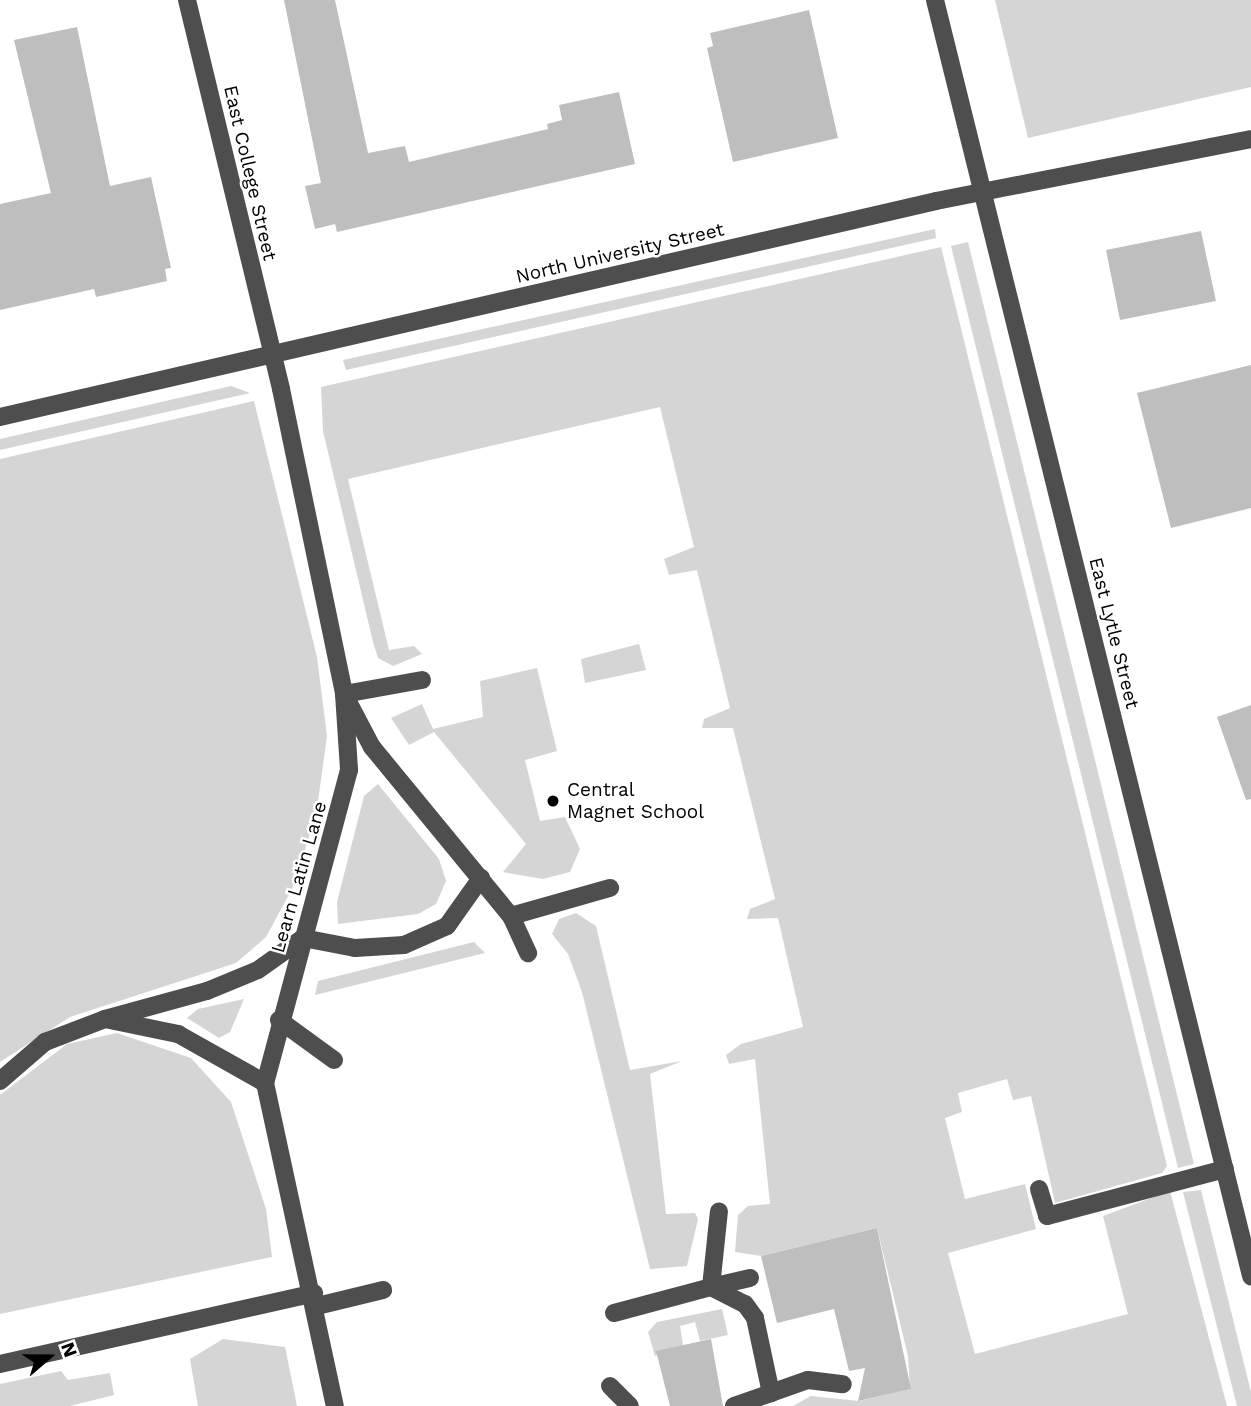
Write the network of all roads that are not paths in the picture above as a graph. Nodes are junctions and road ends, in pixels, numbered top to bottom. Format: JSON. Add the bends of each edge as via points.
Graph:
{"nodes":[{"id":1,"x":187,"y":0,"type":"edge"},
{"id":2,"x":935,"y":0,"type":"edge"},
{"id":3,"x":1251,"y":139,"type":"edge"},
{"id":4,"x":982,"y":193,"type":"junction"},
{"id":5,"x":272,"y":357,"type":"junction"},
{"id":6,"x":0,"y":417,"type":"edge"},
{"id":7,"x":422,"y":680,"type":"dead end"},
{"id":8,"x":344,"y":694,"type":"junction"},
{"id":9,"x":481,"y":878,"type":"junction"},
{"id":10,"x":610,"y":888,"type":"dead end"},
{"id":11,"x":511,"y":916,"type":"junction"},
{"id":12,"x":303,"y":938,"type":"junction"},
{"id":13,"x":528,"y":953,"type":"dead end"},
{"id":14,"x":106,"y":1019,"type":"junction"},
{"id":15,"x":279,"y":1020,"type":"junction"},
{"id":16,"x":334,"y":1060,"type":"dead end"},
{"id":17,"x":0,"y":1081,"type":"edge"},
{"id":18,"x":265,"y":1083,"type":"junction"},
{"id":19,"x":1225,"y":1168,"type":"junction"},
{"id":20,"x":1039,"y":1189,"type":"dead end"},
{"id":21,"x":719,"y":1211,"type":"dead end"},
{"id":22,"x":1251,"y":1276,"type":"edge"},
{"id":23,"x":750,"y":1278,"type":"dead end"},
{"id":24,"x":710,"y":1287,"type":"junction"},
{"id":25,"x":383,"y":1290,"type":"dead end"},
{"id":26,"x":315,"y":1299,"type":"junction"},
{"id":27,"x":614,"y":1312,"type":"dead end"},
{"id":28,"x":0,"y":1364,"type":"edge"},
{"id":29,"x":843,"y":1384,"type":"dead end"},
{"id":30,"x":610,"y":1386,"type":"dead end"},
{"id":31,"x":771,"y":1393,"type":"junction"},
{"id":32,"x":335,"y":1406,"type":"edge"},
{"id":33,"x":630,"y":1406,"type":"edge"},
{"id":34,"x":734,"y":1406,"type":"edge"}],
"edges":[{"from":1,"to":5,"type":"street","name":"East College Street"},
{"from":2,"to":4,"type":"street","name":"East Lytle Street"},
{"from":3,"to":4,"type":"street","name":"North University Street"},
{"from":4,"to":5,"type":"street","name":"North University Street"},
{"from":4,"to":19,"type":"street","name":"East Lytle Street"},
{"from":5,"to":6,"type":"street","name":"North University Street"},
{"from":5,"to":8,"type":"street","name":"Learn Latin Lane"},
{"from":7,"to":8,"type":"street"},
{"from":8,"to":9,"type":"street","via":[[372,747]]},
{"from":8,"to":12,"type":"street","name":"Learn Latin Lane","via":[[349,770]]},
{"from":9,"to":11,"type":"street"},
{"from":9,"to":12,"type":"street","via":[[447,926],[404,945],[355,948]]},
{"from":10,"to":11,"type":"street"},
{"from":11,"to":13,"type":"street"},
{"from":12,"to":14,"type":"street","via":[[258,970],[207,991]]},
{"from":12,"to":15,"type":"street","name":"Learn Latin Lane"},
{"from":14,"to":17,"type":"street","via":[[45,1042]]},
{"from":14,"to":18,"type":"street","via":[[177,1034]]},
{"from":15,"to":16,"type":"street"},
{"from":15,"to":18,"type":"street","name":"Learn Latin Lane"},
{"from":18,"to":26,"type":"street","name":"Learn Latin Lane"},
{"from":19,"to":20,"type":"street","via":[[1047,1216]]},
{"from":19,"to":22,"type":"street","name":"East Lytle Street"},
{"from":21,"to":24,"type":"street"},
{"from":23,"to":24,"type":"street"},
{"from":24,"to":27,"type":"street"},
{"from":24,"to":31,"type":"street","via":[[745,1304],[755,1318]]},
{"from":25,"to":26,"type":"street"},
{"from":26,"to":28,"type":"street"},
{"from":26,"to":32,"type":"street","name":"Learn Latin Lane"},
{"from":29,"to":31,"type":"street","via":[[808,1380]]},
{"from":30,"to":33,"type":"street"},
{"from":31,"to":34,"type":"street"}]}
